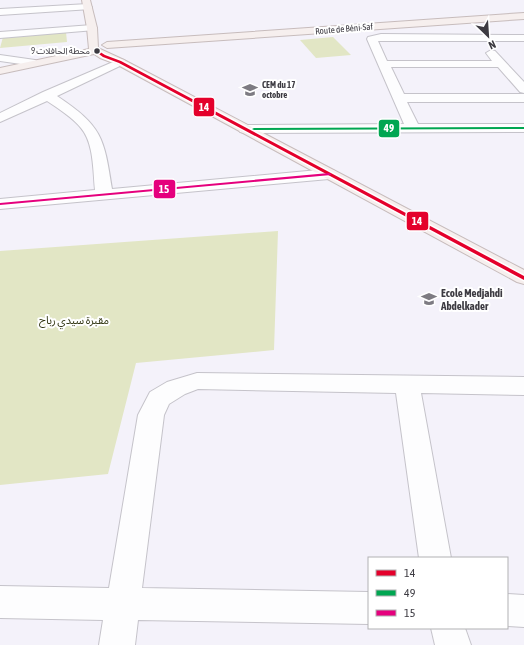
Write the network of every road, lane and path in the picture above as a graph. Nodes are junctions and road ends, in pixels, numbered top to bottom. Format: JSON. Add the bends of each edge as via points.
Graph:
{"nodes":[{"id":1,"x":87,"y":3,"type":"edge"},
{"id":2,"x":69,"y":4,"type":"edge"},
{"id":3,"x":0,"y":12,"type":"edge"},
{"id":4,"x":524,"y":16,"type":"edge"},
{"id":5,"x":472,"y":19,"type":"junction"},
{"id":6,"x":455,"y":20,"type":"junction"},
{"id":7,"x":76,"y":29,"type":"junction"},
{"id":8,"x":0,"y":36,"type":"edge"},
{"id":9,"x":476,"y":37,"type":"junction"},
{"id":10,"x":436,"y":38,"type":"junction"},
{"id":11,"x":492,"y":38,"type":"junction"},
{"id":12,"x":524,"y":38,"type":"edge"},
{"id":13,"x":81,"y":39,"type":"dead end"},
{"id":14,"x":101,"y":46,"type":"junction"},
{"id":15,"x":502,"y":49,"type":"dead end"},
{"id":16,"x":0,"y":58,"type":"edge"},
{"id":17,"x":35,"y":63,"type":"junction"},
{"id":18,"x":383,"y":64,"type":"junction"},
{"id":19,"x":457,"y":64,"type":"junction"},
{"id":20,"x":501,"y":64,"type":"junction"},
{"id":21,"x":0,"y":71,"type":"edge"},
{"id":22,"x":465,"y":75,"type":"dead end"},
{"id":23,"x":473,"y":86,"type":"dead end"},
{"id":24,"x":524,"y":90,"type":"edge"},
{"id":25,"x":47,"y":95,"type":"junction"},
{"id":26,"x":481,"y":97,"type":"junction"},
{"id":27,"x":400,"y":98,"type":"junction"},
{"id":28,"x":524,"y":98,"type":"edge"},
{"id":29,"x":0,"y":118,"type":"edge"},
{"id":30,"x":413,"y":128,"type":"junction"},
{"id":31,"x":524,"y":128,"type":"edge"},
{"id":32,"x":245,"y":129,"type":"junction"},
{"id":33,"x":329,"y":174,"type":"junction"},
{"id":34,"x":104,"y":194,"type":"junction"},
{"id":35,"x":0,"y":204,"type":"edge"},
{"id":36,"x":524,"y":278,"type":"edge"},
{"id":37,"x":407,"y":385,"type":"junction"},
{"id":38,"x":524,"y":386,"type":"edge"},
{"id":39,"x":435,"y":557,"type":"edge"},
{"id":40,"x":0,"y":602,"type":"edge"},
{"id":41,"x":124,"y":605,"type":"junction"},
{"id":42,"x":368,"y":608,"type":"edge"},
{"id":43,"x":508,"y":610,"type":"edge"},
{"id":44,"x":524,"y":611,"type":"edge"},
{"id":45,"x":448,"y":629,"type":"edge"},
{"id":46,"x":117,"y":645,"type":"edge"},
{"id":47,"x":453,"y":645,"type":"edge"}],
"edges":[{"from":1,"to":2,"type":"street"},
{"from":1,"to":14,"type":"main road"},
{"from":2,"to":3,"type":"street"},
{"from":2,"to":7,"type":"street"},
{"from":4,"to":5,"type":"main road","name":"Route de Béni-Saf"},
{"from":5,"to":6,"type":"main road","name":"Route de Béni-Saf"},
{"from":5,"to":11,"type":"street"},
{"from":6,"to":9,"type":"street"},
{"from":6,"to":14,"type":"main road","name":"Route de Béni-Saf"},
{"from":7,"to":8,"type":"street"},
{"from":7,"to":14,"type":"street"},
{"from":9,"to":10,"type":"street"},
{"from":9,"to":11,"type":"street"},
{"from":9,"to":20,"type":"street"},
{"from":10,"to":18,"type":"street","via":[[372,39]]},
{"from":10,"to":19,"type":"street"},
{"from":11,"to":12,"type":"street"},
{"from":11,"to":15,"type":"street"},
{"from":13,"to":14,"type":"main road"},
{"from":14,"to":16,"type":"main road","via":[[65,48]]},
{"from":14,"to":17,"type":"main road"},
{"from":14,"to":25,"type":"street"},
{"from":14,"to":32,"type":"main road"},
{"from":16,"to":17,"type":"street"},
{"from":17,"to":21,"type":"main road"},
{"from":18,"to":19,"type":"street"},
{"from":18,"to":27,"type":"street"},
{"from":19,"to":20,"type":"street"},
{"from":19,"to":22,"type":"street"},
{"from":20,"to":24,"type":"street"},
{"from":23,"to":26,"type":"street"},
{"from":25,"to":29,"type":"street"},
{"from":25,"to":34,"type":"street","via":[[79,117],[89,129],[94,139]]},
{"from":26,"to":27,"type":"street"},
{"from":26,"to":28,"type":"street"},
{"from":27,"to":30,"type":"street"},
{"from":30,"to":31,"type":"street"},
{"from":30,"to":32,"type":"street"},
{"from":32,"to":33,"type":"main road"},
{"from":33,"to":34,"type":"street"},
{"from":33,"to":36,"type":"main road"},
{"from":34,"to":35,"type":"street"},
{"from":37,"to":38,"type":"street"},
{"from":37,"to":39,"type":"street"},
{"from":37,"to":41,"type":"street","via":[[197,381],[176,388],[159,398],[151,415]]},
{"from":40,"to":41,"type":"street"},
{"from":41,"to":42,"type":"street"},
{"from":41,"to":46,"type":"street"},
{"from":43,"to":44,"type":"street"},
{"from":45,"to":47,"type":"street"}]}
